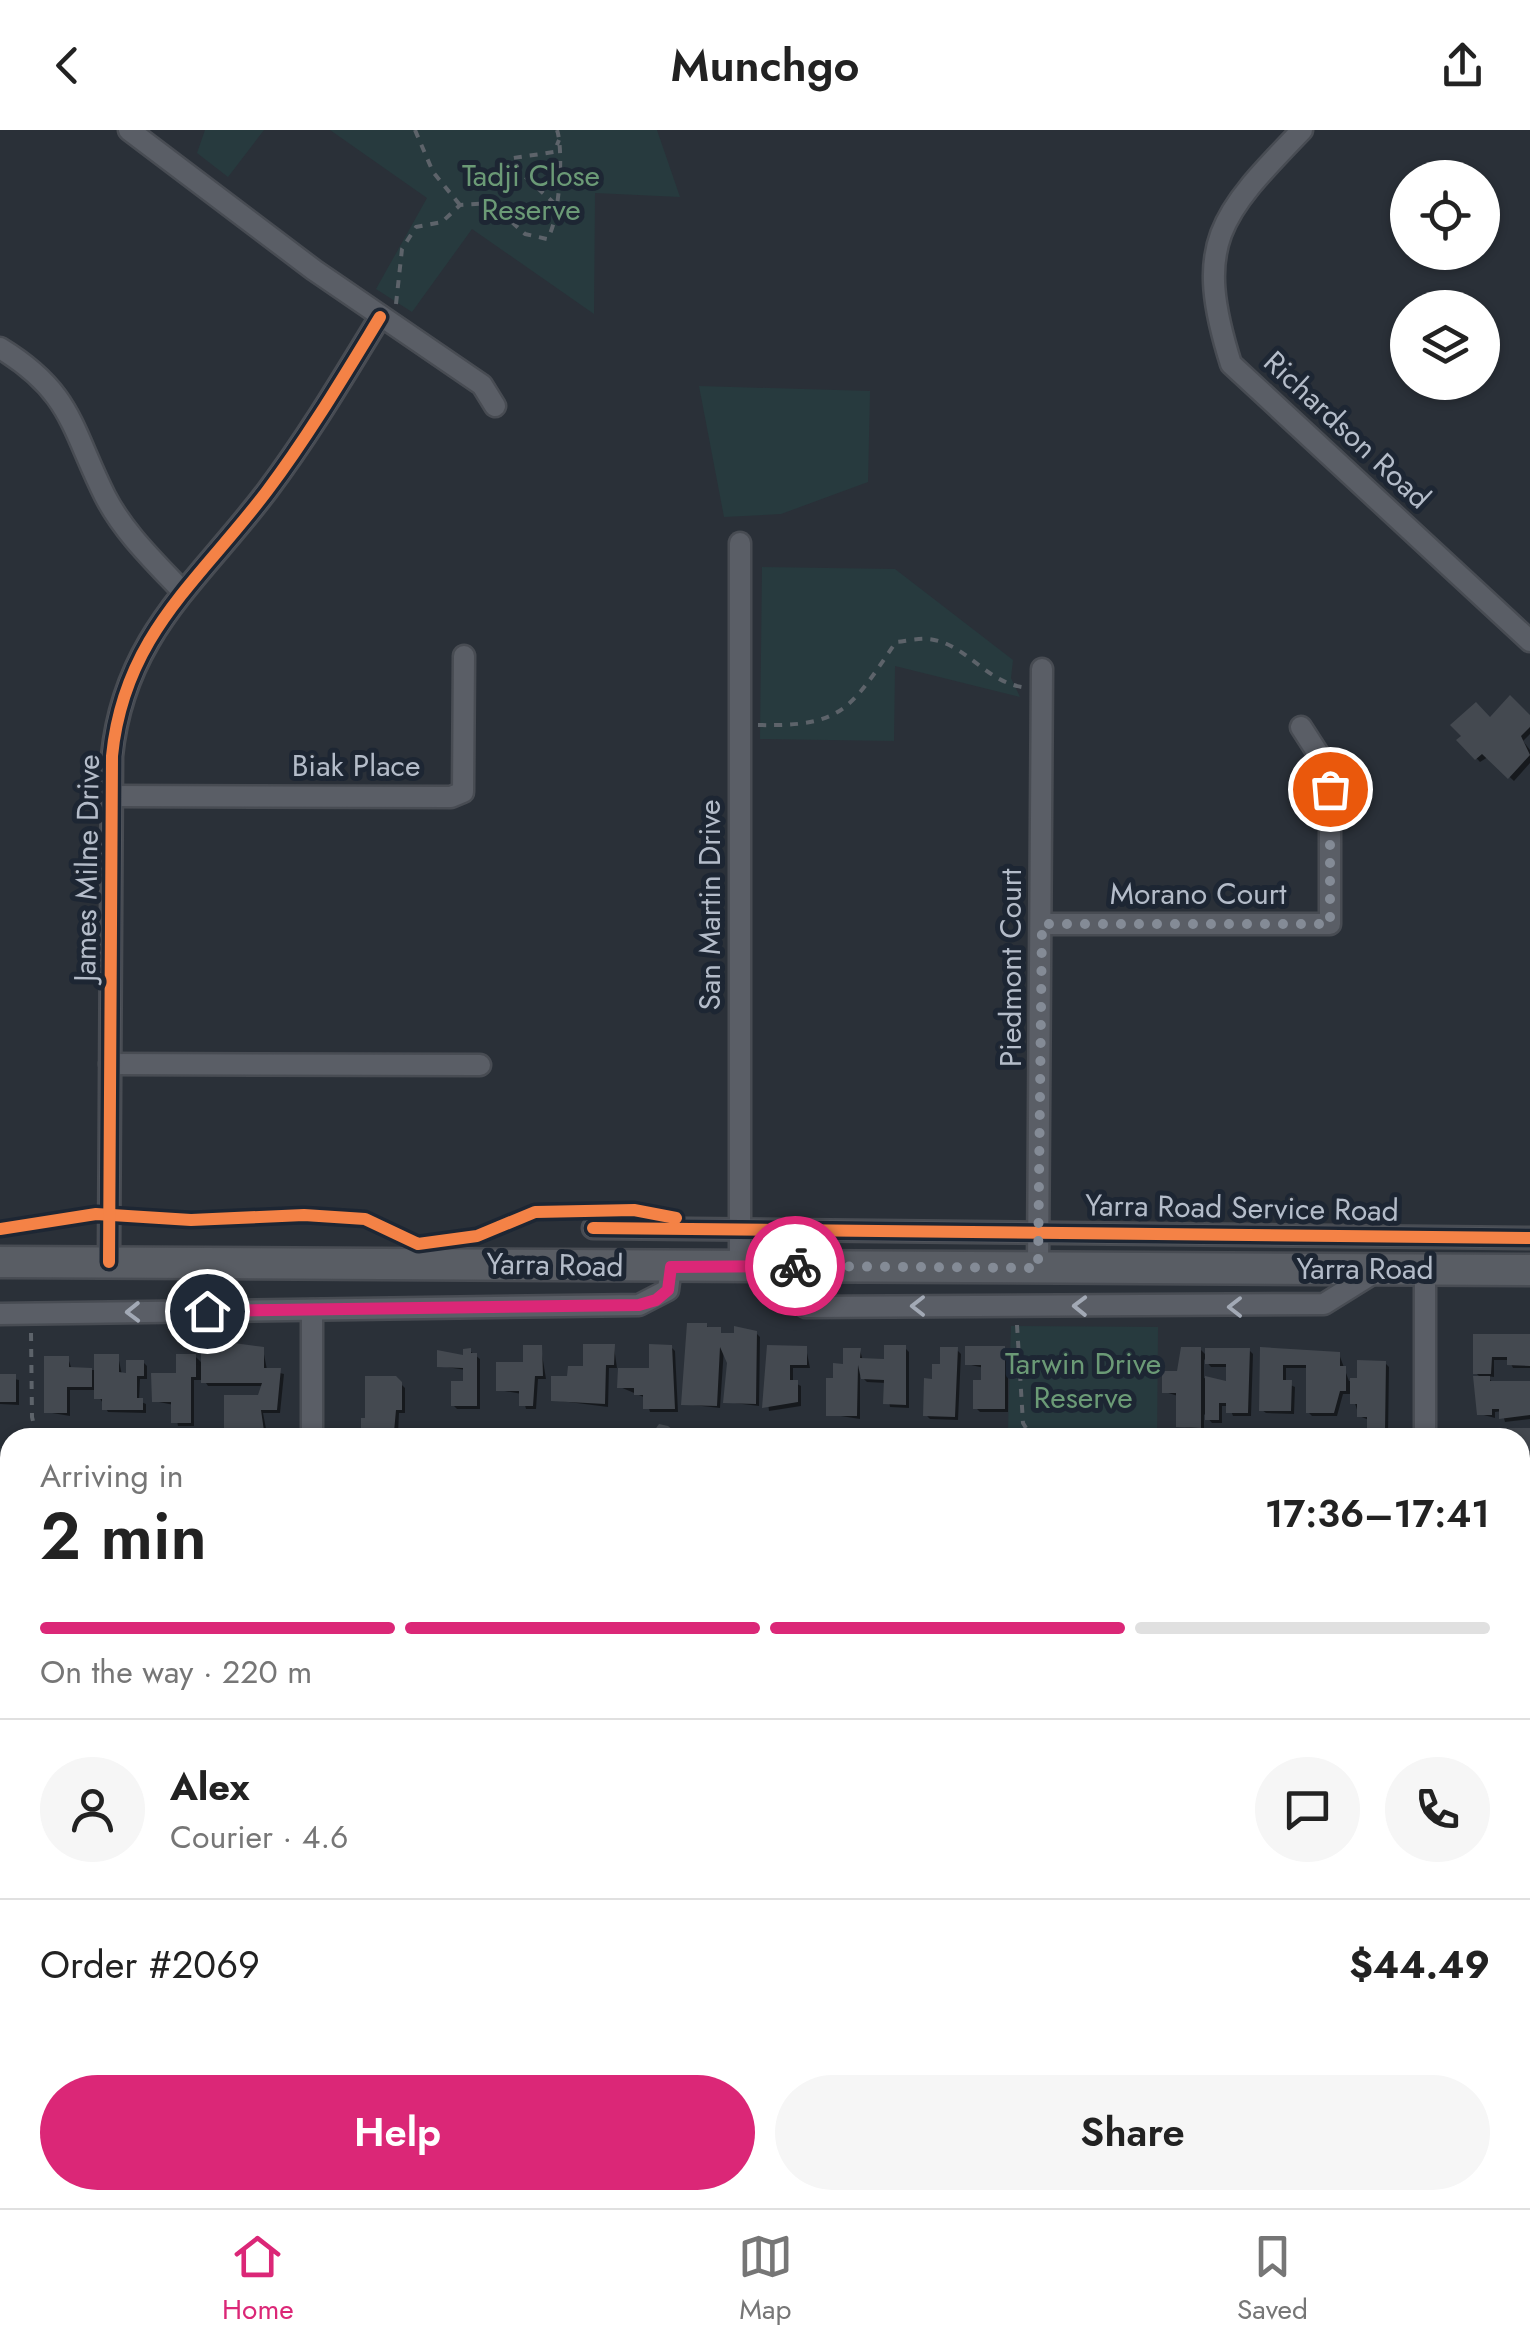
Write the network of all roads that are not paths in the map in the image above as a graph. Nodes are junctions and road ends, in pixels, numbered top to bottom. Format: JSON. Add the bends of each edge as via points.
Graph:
{"nodes":[{"id":1,"x":129,"y":130,"type":"edge"},
{"id":2,"x":1302,"y":130,"type":"edge"},
{"id":3,"x":383,"y":319,"type":"junction"},
{"id":4,"x":0,"y":348,"type":"edge"},
{"id":5,"x":495,"y":406,"type":"dead end"},
{"id":6,"x":740,"y":543,"type":"dead end"},
{"id":7,"x":184,"y":592,"type":"junction"},
{"id":8,"x":1530,"y":641,"type":"edge"},
{"id":9,"x":464,"y":656,"type":"dead end"},
{"id":10,"x":1042,"y":669,"type":"dead end"},
{"id":11,"x":1301,"y":727,"type":"dead end"},
{"id":12,"x":112,"y":796,"type":"junction"},
{"id":13,"x":1042,"y":924,"type":"junction"},
{"id":14,"x":110,"y":1064,"type":"junction"},
{"id":15,"x":480,"y":1065,"type":"dead end"},
{"id":16,"x":593,"y":1228,"type":"dead end"},
{"id":17,"x":741,"y":1230,"type":"junction"},
{"id":18,"x":1038,"y":1230,"type":"junction"},
{"id":19,"x":1530,"y":1238,"type":"edge"},
{"id":20,"x":0,"y":1262,"type":"edge"},
{"id":21,"x":108,"y":1262,"type":"junction"},
{"id":22,"x":756,"y":1266,"type":"junction"},
{"id":23,"x":671,"y":1267,"type":"junction"},
{"id":24,"x":1038,"y":1268,"type":"junction"},
{"id":25,"x":1425,"y":1268,"type":"junction"},
{"id":26,"x":1380,"y":1269,"type":"junction"},
{"id":27,"x":1530,"y":1270,"type":"edge"},
{"id":28,"x":312,"y":1310,"type":"junction"},
{"id":29,"x":0,"y":1314,"type":"edge"},
{"id":30,"x":312,"y":1428,"type":"edge"},
{"id":31,"x":1425,"y":1428,"type":"edge"}],
"edges":[{"from":1,"to":3,"type":"street"},
{"from":2,"to":8,"type":"street","name":"Richardson Road","via":[[1240,194],[1211,262],[1215,314],[1231,364]]},
{"from":3,"to":5,"type":"street","via":[[482,385]]},
{"from":3,"to":7,"type":"street","name":"James Milne Drive","via":[[266,492]]},
{"from":4,"to":7,"type":"street","via":[[50,387],[72,415],[126,530]]},
{"from":6,"to":17,"type":"street","name":"San Martin Drive"},
{"from":7,"to":12,"type":"street","name":"James Milne Drive","via":[[128,677],[116,720]]},
{"from":9,"to":12,"type":"street","name":"Biak Place","via":[[463,792]]},
{"from":10,"to":13,"type":"street","name":"Piedmont Court"},
{"from":11,"to":13,"type":"street","name":"Morano Court","via":[[1330,789],[1330,924]]},
{"from":12,"to":14,"type":"street","name":"James Milne Drive"},
{"from":13,"to":18,"type":"street","name":"Piedmont Court"},
{"from":14,"to":15,"type":"street"},
{"from":14,"to":21,"type":"street","name":"James Milne Drive"},
{"from":16,"to":17,"type":"street","name":"Yarra Road Service Road"},
{"from":17,"to":18,"type":"street","name":"Yarra Road Service Road"},
{"from":17,"to":22,"type":"street","name":"San Martin Drive"},
{"from":18,"to":19,"type":"street","name":"Yarra Road Service Road"},
{"from":18,"to":24,"type":"street","name":"Piedmont Court"},
{"from":20,"to":21,"type":"main road","name":"Yarra Road"},
{"from":21,"to":23,"type":"main road","name":"Yarra Road"},
{"from":22,"to":23,"type":"main road","name":"Yarra Road"},
{"from":22,"to":24,"type":"main road","name":"Yarra Road"},
{"from":26,"to":22,"type":"street","name":"Yarra Road Service Road","one_way":true,"via":[[1324,1304],[806,1307]]},
{"from":23,"to":28,"type":"street","via":[[668,1290],[639,1305]]},
{"from":24,"to":26,"type":"main road","name":"Yarra Road"},
{"from":25,"to":26,"type":"main road","name":"Yarra Road"},
{"from":25,"to":27,"type":"main road","name":"Yarra Road"},
{"from":25,"to":31,"type":"street"},
{"from":28,"to":29,"type":"street","one_way":true},
{"from":28,"to":30,"type":"street"}]}
